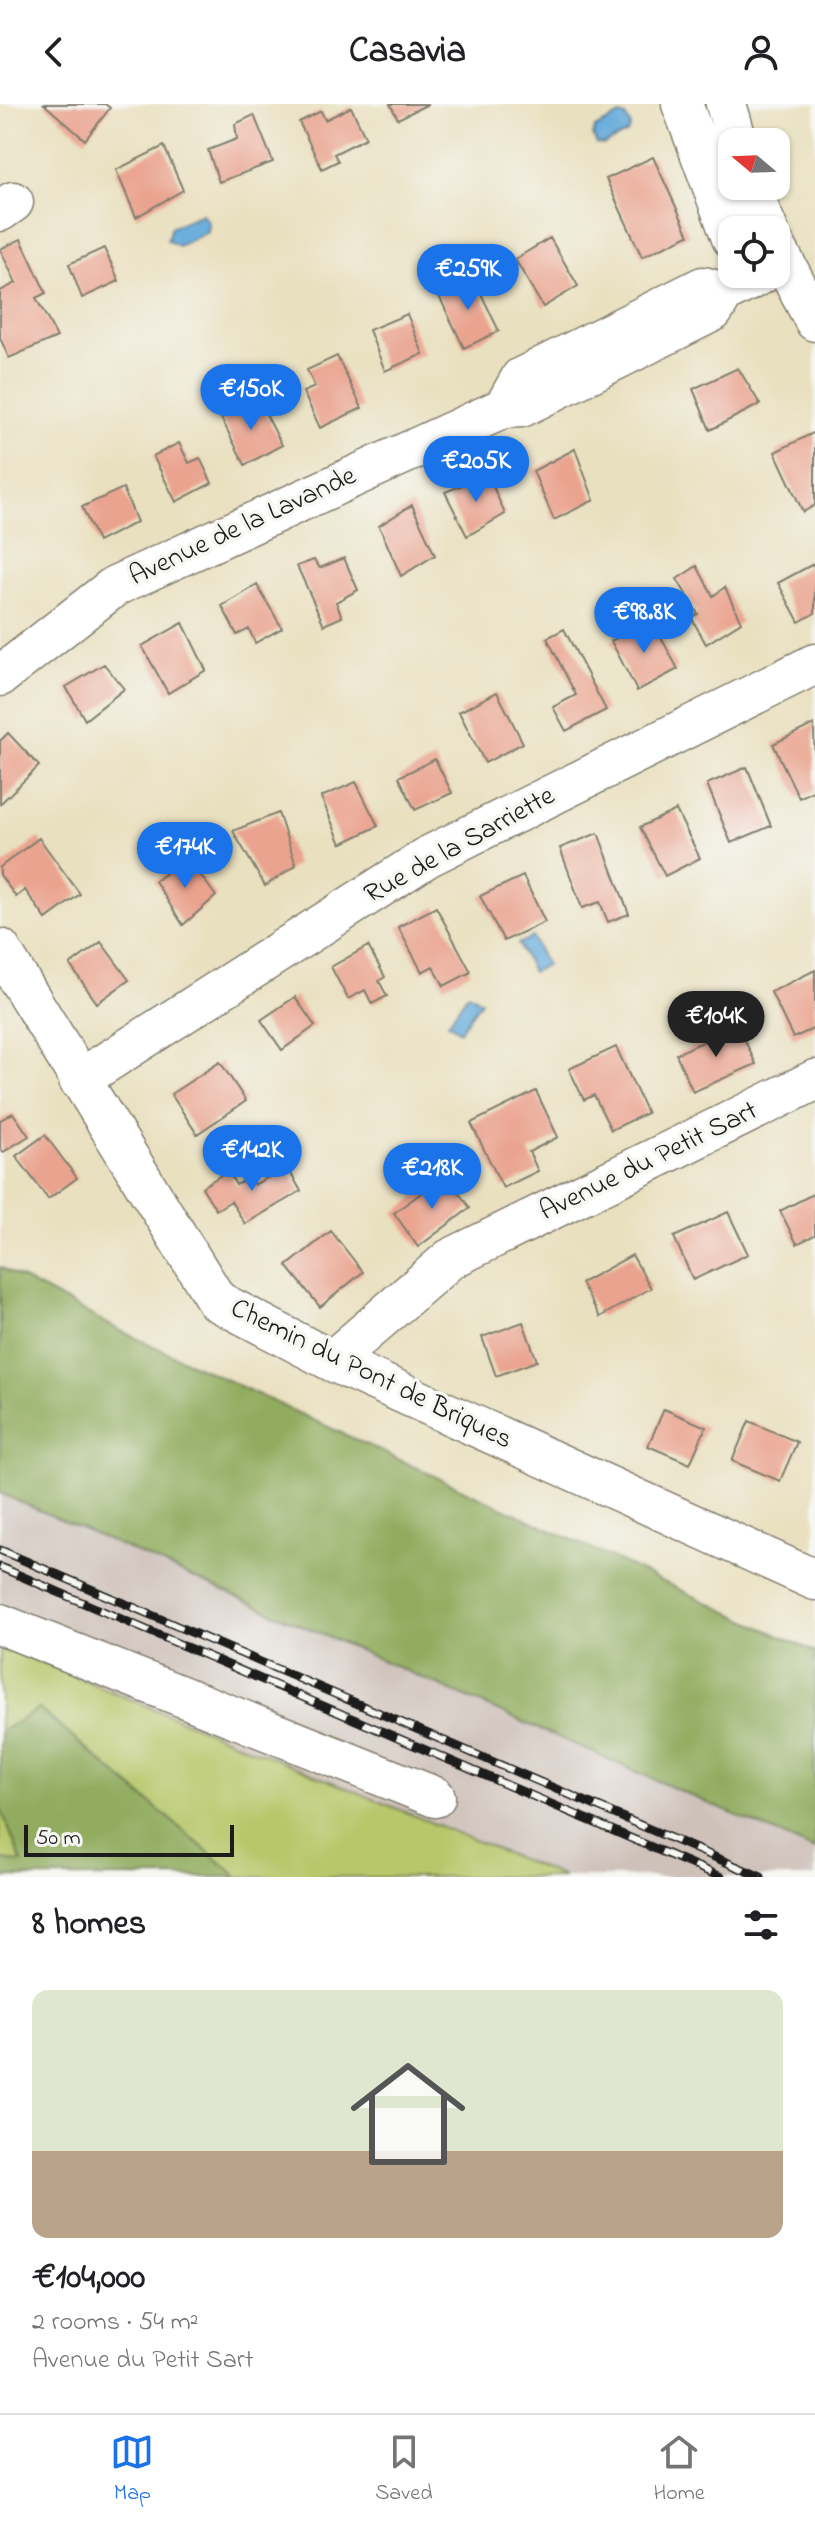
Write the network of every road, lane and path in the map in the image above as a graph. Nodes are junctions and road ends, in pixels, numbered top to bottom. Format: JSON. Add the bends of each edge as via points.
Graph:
{"nodes":[{"id":1,"x":682,"y":104,"type":"edge"},
{"id":2,"x":726,"y":104,"type":"edge"},
{"id":3,"x":733,"y":128,"type":"edge"},
{"id":4,"x":724,"y":216,"type":"edge"},
{"id":5,"x":790,"y":273,"type":"edge"},
{"id":6,"x":731,"y":288,"type":"edge"},
{"id":7,"x":815,"y":321,"type":"edge"},
{"id":8,"x":815,"y":664,"type":"edge"},
{"id":9,"x":0,"y":676,"type":"edge"},
{"id":10,"x":0,"y":949,"type":"edge"},
{"id":11,"x":79,"y":1080,"type":"junction"},
{"id":12,"x":815,"y":1080,"type":"edge"},
{"id":13,"x":332,"y":1361,"type":"junction"},
{"id":14,"x":815,"y":1580,"type":"edge"},
{"id":15,"x":0,"y":1624,"type":"edge"},
{"id":16,"x":435,"y":1797,"type":"dead end"}],
"edges":[{"from":1,"to":4,"type":"street"},
{"from":2,"to":3,"type":"street"},
{"from":5,"to":7,"type":"street"},
{"from":6,"to":9,"type":"street","name":"Avenue de la Lavande","via":[[724,293],[703,287],[521,378],[504,408],[115,586]]},
{"from":8,"to":11,"type":"street","name":"Rue de la Sarriette","via":[[429,856]]},
{"from":10,"to":11,"type":"street","name":"Chemin du Pont de Briques"},
{"from":11,"to":13,"type":"street","name":"Chemin du Pont de Briques","via":[[217,1301]]},
{"from":12,"to":13,"type":"street","name":"Avenue du Petit Sart","via":[[450,1259]]},
{"from":13,"to":14,"type":"street","name":"Chemin du Pont de Briques"},
{"from":15,"to":16,"type":"street"}]}
